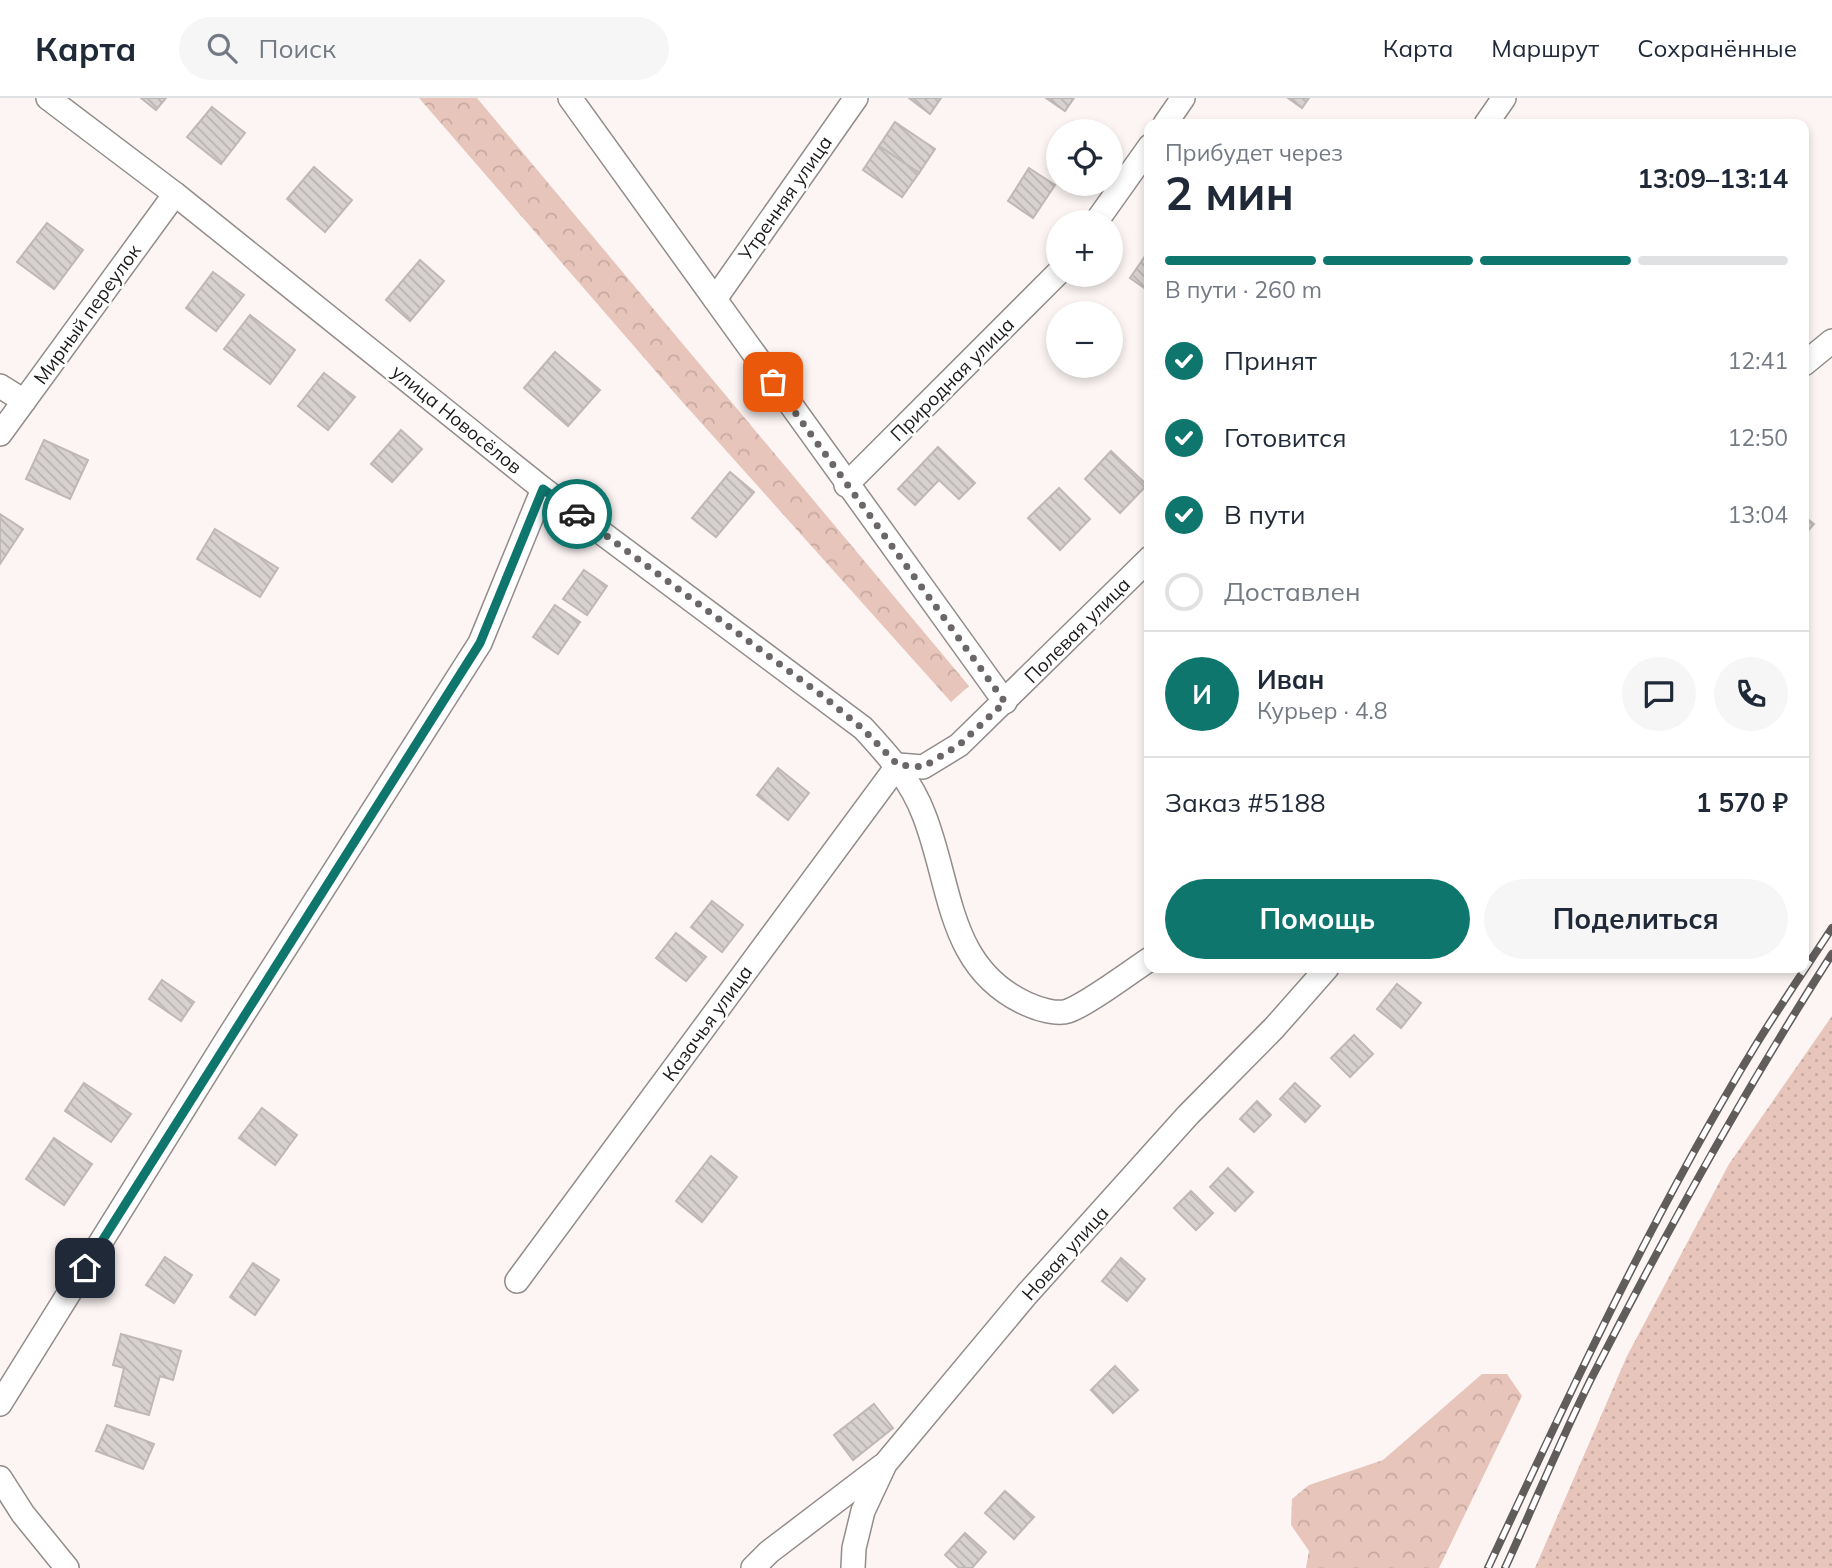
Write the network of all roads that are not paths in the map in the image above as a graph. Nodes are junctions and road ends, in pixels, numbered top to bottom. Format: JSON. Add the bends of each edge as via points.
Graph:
{"nodes":[{"id":1,"x":48,"y":98,"type":"edge"},
{"id":2,"x":569,"y":98,"type":"edge"},
{"id":3,"x":856,"y":98,"type":"edge"},
{"id":4,"x":1183,"y":98,"type":"edge"},
{"id":5,"x":1504,"y":98,"type":"edge"},
{"id":6,"x":1168,"y":119,"type":"edge"},
{"id":7,"x":1489,"y":119,"type":"edge"},
{"id":8,"x":1144,"y":154,"type":"edge"},
{"id":9,"x":175,"y":194,"type":"junction"},
{"id":10,"x":1105,"y":210,"type":"edge"},
{"id":11,"x":1046,"y":285,"type":"edge"},
{"id":12,"x":715,"y":299,"type":"junction"},
{"id":13,"x":1832,"y":341,"type":"edge"},
{"id":14,"x":1809,"y":360,"type":"edge"},
{"id":15,"x":0,"y":386,"type":"edge"},
{"id":16,"x":24,"y":401,"type":"junction"},
{"id":17,"x":0,"y":434,"type":"edge"},
{"id":18,"x":846,"y":485,"type":"junction"},
{"id":19,"x":543,"y":489,"type":"junction"},
{"id":20,"x":1144,"y":564,"type":"edge"},
{"id":21,"x":1005,"y":702,"type":"junction"},
{"id":22,"x":898,"y":765,"type":"junction"},
{"id":23,"x":1144,"y":963,"type":"edge"},
{"id":24,"x":1323,"y":973,"type":"edge"},
{"id":25,"x":517,"y":1280,"type":"dead end"},
{"id":26,"x":0,"y":1404,"type":"edge"},
{"id":27,"x":885,"y":1464,"type":"junction"},
{"id":28,"x":0,"y":1478,"type":"edge"},
{"id":29,"x":67,"y":1568,"type":"edge"},
{"id":30,"x":753,"y":1568,"type":"edge"},
{"id":31,"x":853,"y":1568,"type":"edge"}],
"edges":[{"from":1,"to":9,"type":"street","name":"улица Новосёлов"},
{"from":2,"to":12,"type":"street"},
{"from":3,"to":12,"type":"street","name":"Утренняя улица"},
{"from":4,"to":6,"type":"street"},
{"from":5,"to":7,"type":"street"},
{"from":8,"to":10,"type":"street"},
{"from":9,"to":16,"type":"street","name":"Мирный переулок"},
{"from":9,"to":19,"type":"street","name":"улица Новосёлов"},
{"from":11,"to":18,"type":"street","name":"Природная улица"},
{"from":12,"to":18,"type":"street"},
{"from":13,"to":14,"type":"street"},
{"from":15,"to":16,"type":"street"},
{"from":16,"to":17,"type":"street","name":"Мирный переулок"},
{"from":18,"to":21,"type":"street"},
{"from":19,"to":22,"type":"street","name":"улица Новосёлов","via":[[824,697]]},
{"from":19,"to":26,"type":"street","via":[[480,643]]},
{"from":20,"to":21,"type":"street","name":"Полевая улица"},
{"from":21,"to":22,"type":"street","name":"Полевая улица","via":[[959,745],[923,767]]},
{"from":22,"to":23,"type":"street","name":"улица Новосёлов","via":[[924,814],[947,901],[964,943],[982,973],[1004,994],[1038,1009],[1067,1012]]},
{"from":22,"to":25,"type":"street","name":"Казачья улица"},
{"from":24,"to":27,"type":"street","name":"Новая улица","via":[[1027,1294]]},
{"from":27,"to":30,"type":"street"},
{"from":27,"to":31,"type":"street","name":"Новая улица","via":[[863,1511]]},
{"from":28,"to":29,"type":"street"}]}
